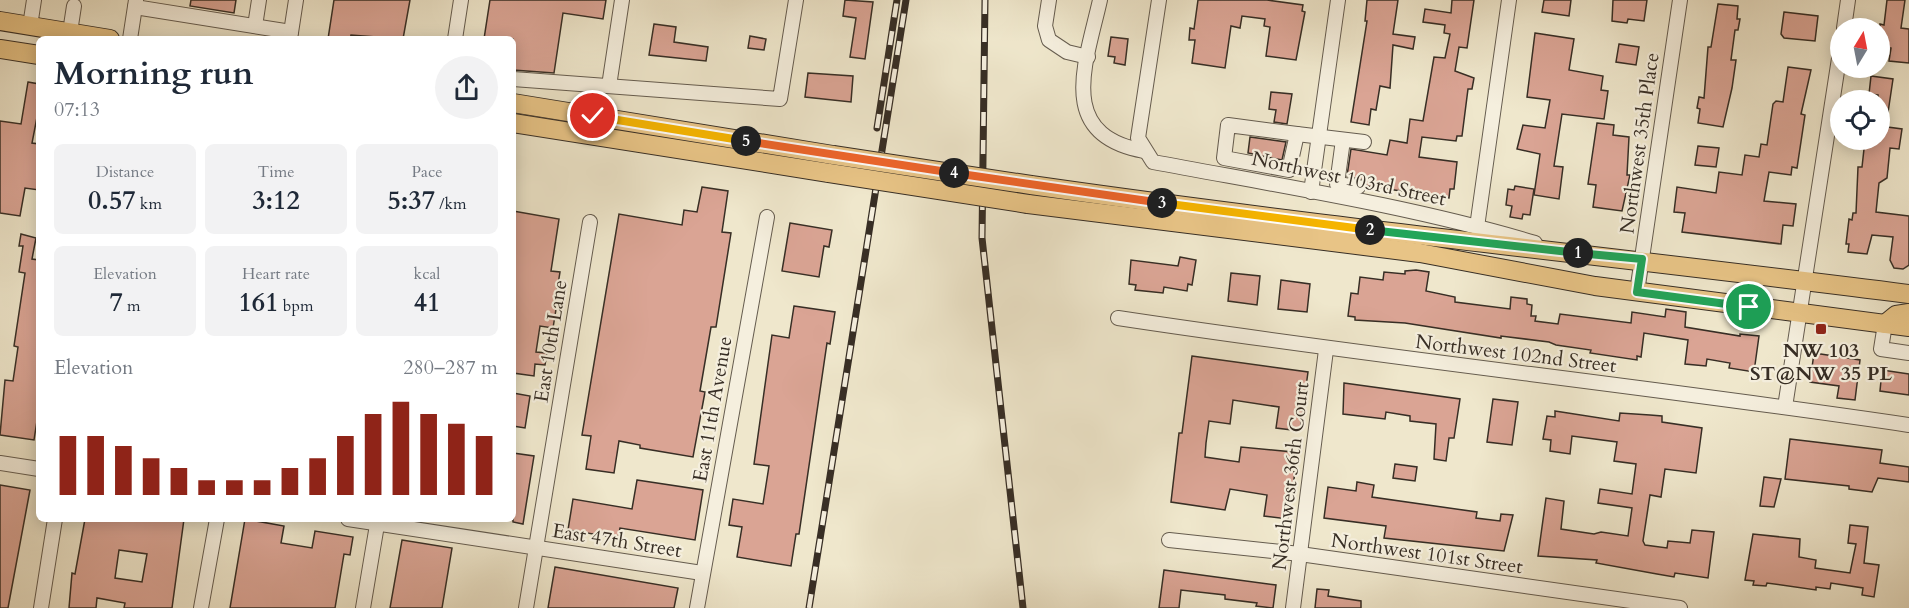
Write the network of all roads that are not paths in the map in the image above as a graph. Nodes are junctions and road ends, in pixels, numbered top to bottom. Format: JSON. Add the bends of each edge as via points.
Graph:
{"nodes":[{"id":1,"x":34,"y":0,"type":"edge"},
{"id":2,"x":259,"y":0,"type":"edge"},
{"id":3,"x":296,"y":0,"type":"edge"},
{"id":4,"x":461,"y":0,"type":"edge"},
{"id":5,"x":622,"y":0,"type":"edge"},
{"id":6,"x":796,"y":0,"type":"edge"},
{"id":7,"x":1049,"y":0,"type":"edge"},
{"id":8,"x":1100,"y":0,"type":"edge"},
{"id":9,"x":1158,"y":0,"type":"edge"},
{"id":10,"x":1338,"y":0,"type":"edge"},
{"id":11,"x":1509,"y":0,"type":"edge"},
{"id":12,"x":1680,"y":0,"type":"edge"},
{"id":13,"x":1848,"y":0,"type":"edge"},
{"id":14,"x":135,"y":4,"type":"edge"},
{"id":15,"x":74,"y":6,"type":"dead end"},
{"id":16,"x":1845,"y":18,"type":"edge"},
{"id":17,"x":0,"y":21,"type":"edge"},
{"id":18,"x":30,"y":26,"type":"junction"},
{"id":19,"x":255,"y":26,"type":"junction"},
{"id":20,"x":69,"y":32,"type":"junction"},
{"id":21,"x":290,"y":35,"type":"edge"},
{"id":22,"x":92,"y":36,"type":"edge"},
{"id":23,"x":130,"y":36,"type":"edge"},
{"id":24,"x":455,"y":36,"type":"edge"},
{"id":25,"x":0,"y":49,"type":"edge"},
{"id":26,"x":36,"y":55,"type":"edge"},
{"id":27,"x":1088,"y":57,"type":"junction"},
{"id":28,"x":1836,"y":78,"type":"edge"},
{"id":29,"x":516,"y":79,"type":"edge"},
{"id":30,"x":609,"y":86,"type":"junction"},
{"id":31,"x":516,"y":103,"type":"edge"},
{"id":32,"x":516,"y":123,"type":"edge"},
{"id":33,"x":1297,"y":134,"type":"junction"},
{"id":34,"x":1319,"y":136,"type":"junction"},
{"id":35,"x":1343,"y":140,"type":"junction"},
{"id":36,"x":1364,"y":142,"type":"dead end"},
{"id":37,"x":1141,"y":144,"type":"junction"},
{"id":38,"x":1358,"y":187,"type":"dead end"},
{"id":39,"x":1311,"y":192,"type":"junction"},
{"id":40,"x":766,"y":218,"type":"dead end"},
{"id":41,"x":590,"y":222,"type":"dead end"},
{"id":42,"x":1477,"y":227,"type":"junction"},
{"id":43,"x":1562,"y":251,"type":"junction"},
{"id":44,"x":1642,"y":259,"type":"junction"},
{"id":45,"x":1806,"y":281,"type":"junction"},
{"id":46,"x":1637,"y":292,"type":"junction"},
{"id":47,"x":1909,"y":294,"type":"edge"},
{"id":48,"x":1909,"y":313,"type":"edge"},
{"id":49,"x":1800,"y":314,"type":"junction"},
{"id":50,"x":1118,"y":318,"type":"dead end"},
{"id":51,"x":1885,"y":324,"type":"junction"},
{"id":52,"x":1909,"y":327,"type":"edge"},
{"id":53,"x":1326,"y":350,"type":"junction"},
{"id":54,"x":1909,"y":353,"type":"edge"},
{"id":55,"x":1785,"y":407,"type":"junction"},
{"id":56,"x":1909,"y":425,"type":"edge"},
{"id":57,"x":0,"y":463,"type":"edge"},
{"id":58,"x":36,"y":469,"type":"edge"},
{"id":59,"x":55,"y":522,"type":"edge"},
{"id":60,"x":216,"y":522,"type":"edge"},
{"id":61,"x":377,"y":522,"type":"edge"},
{"id":62,"x":383,"y":522,"type":"edge"},
{"id":63,"x":1169,"y":540,"type":"dead end"},
{"id":64,"x":537,"y":546,"type":"junction"},
{"id":65,"x":1300,"y":554,"type":"junction"},
{"id":66,"x":702,"y":573,"type":"junction"},
{"id":67,"x":41,"y":608,"type":"edge"},
{"id":68,"x":201,"y":608,"type":"edge"},
{"id":69,"x":363,"y":608,"type":"edge"},
{"id":70,"x":526,"y":608,"type":"edge"},
{"id":71,"x":697,"y":608,"type":"edge"},
{"id":72,"x":1293,"y":608,"type":"edge"},
{"id":73,"x":1680,"y":608,"type":"edge"}],
"edges":[{"from":1,"to":18,"type":"street"},
{"from":2,"to":19,"type":"street"},
{"from":3,"to":21,"type":"street"},
{"from":4,"to":24,"type":"street"},
{"from":5,"to":30,"type":"street"},
{"from":6,"to":30,"type":"street","via":[[780,99]]},
{"from":7,"to":27,"type":"street","via":[[1045,26],[1049,40],[1067,52]]},
{"from":8,"to":27,"type":"street","name":"Northwest 103rd Street"},
{"from":9,"to":37,"type":"street"},
{"from":10,"to":34,"type":"street"},
{"from":11,"to":42,"type":"street"},
{"from":12,"to":44,"type":"street","name":"Northwest 35th Place"},
{"from":13,"to":16,"type":"street"},
{"from":14,"to":19,"type":"street"},
{"from":14,"to":23,"type":"street"},
{"from":15,"to":20,"type":"street"},
{"from":17,"to":18,"type":"main road"},
{"from":18,"to":20,"type":"main road"},
{"from":19,"to":21,"type":"street"},
{"from":20,"to":22,"type":"main road"},
{"from":25,"to":26,"type":"main road"},
{"from":27,"to":37,"type":"street","name":"Northwest 103rd Street","via":[[1083,101],[1087,117],[1103,136],[1118,145]]},
{"from":28,"to":45,"type":"street"},
{"from":29,"to":30,"type":"street"},
{"from":31,"to":43,"type":"main road","name":"Northwest 103rd Street","bridge":true,"via":[[1031,184],[1433,238]]},
{"from":32,"to":46,"type":"main road","bridge":true,"via":[[1028,204],[1420,253]]},
{"from":33,"to":33,"type":"street","via":[[1228,125],[1224,158],[1289,170]]},
{"from":33,"to":34,"type":"street"},
{"from":34,"to":35,"type":"street"},
{"from":34,"to":39,"type":"street"},
{"from":35,"to":36,"type":"street"},
{"from":35,"to":38,"type":"street","via":[[1337,184]]},
{"from":37,"to":39,"type":"street","name":"Northwest 103rd Street","via":[[1154,162]]},
{"from":39,"to":42,"type":"street","name":"Northwest 103rd Street"},
{"from":40,"to":66,"type":"street","name":"East 11th Avenue"},
{"from":41,"to":64,"type":"street","name":"East 10th Lane"},
{"from":42,"to":43,"type":"street","name":"Northwest 103rd Street"},
{"from":43,"to":44,"type":"main road","name":"Northwest 103rd Street"},
{"from":44,"to":45,"type":"main road","name":"Northwest 103rd Street"},
{"from":44,"to":46,"type":"street","name":"Northwest 35th Place"},
{"from":45,"to":47,"type":"main road","name":"Northwest 103rd Street"},
{"from":45,"to":49,"type":"street"},
{"from":46,"to":49,"type":"main road"},
{"from":48,"to":51,"type":"main road","via":[[1896,315]]},
{"from":49,"to":51,"type":"main road"},
{"from":49,"to":55,"type":"street"},
{"from":50,"to":53,"type":"street","name":"Northwest 102nd Street"},
{"from":51,"to":52,"type":"main road"},
{"from":51,"to":54,"type":"street","via":[[1881,349]]},
{"from":53,"to":55,"type":"street","name":"Northwest 102nd Street"},
{"from":53,"to":65,"type":"street","name":"Northwest 36th Court"},
{"from":55,"to":56,"type":"street","name":"Northwest 102nd Street"},
{"from":57,"to":58,"type":"street"},
{"from":59,"to":67,"type":"street"},
{"from":60,"to":68,"type":"street"},
{"from":61,"to":69,"type":"street"},
{"from":62,"to":64,"type":"street","name":"East 47th Street"},
{"from":63,"to":65,"type":"street","name":"Northwest 101st Street"},
{"from":64,"to":66,"type":"street","name":"East 47th Street"},
{"from":64,"to":70,"type":"street","name":"East 10th Lane"},
{"from":65,"to":72,"type":"street","name":"Northwest 36th Court"},
{"from":65,"to":73,"type":"street","name":"Northwest 101st Street"},
{"from":66,"to":71,"type":"street","name":"East 11th Avenue"}]}
